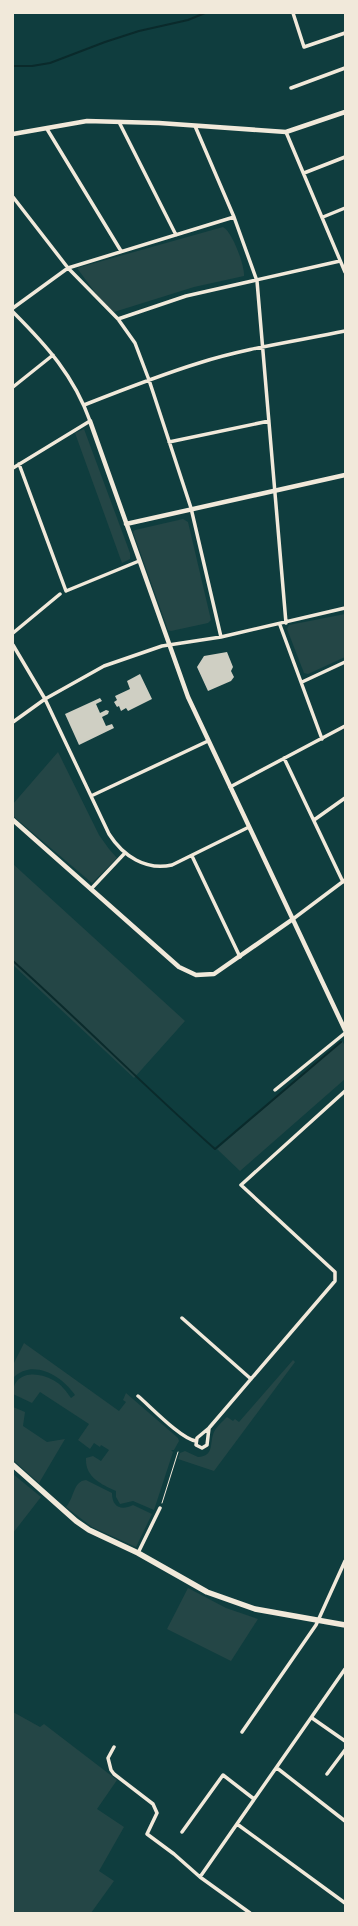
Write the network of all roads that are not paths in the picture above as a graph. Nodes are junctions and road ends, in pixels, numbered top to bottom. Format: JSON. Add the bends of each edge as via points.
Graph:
{"nodes":[{"id":1,"x":293,"y":13,"type":"edge"},
{"id":2,"x":345,"y":34,"type":"edge"},
{"id":3,"x":345,"y":68,"type":"edge"},
{"id":4,"x":291,"y":88,"type":"dead end"},
{"id":5,"x":345,"y":112,"type":"edge"},
{"id":6,"x":119,"y":122,"type":"junction"},
{"id":7,"x":195,"y":126,"type":"junction"},
{"id":8,"x":47,"y":129,"type":"junction"},
{"id":9,"x":286,"y":132,"type":"junction"},
{"id":10,"x":13,"y":134,"type":"edge"},
{"id":11,"x":345,"y":157,"type":"edge"},
{"id":12,"x":304,"y":173,"type":"junction"},
{"id":13,"x":13,"y":197,"type":"edge"},
{"id":14,"x":345,"y":208,"type":"edge"},
{"id":15,"x":323,"y":217,"type":"junction"},
{"id":16,"x":234,"y":218,"type":"junction"},
{"id":17,"x":176,"y":235,"type":"junction"},
{"id":18,"x":121,"y":250,"type":"junction"},
{"id":19,"x":342,"y":262,"type":"edge"},
{"id":20,"x":68,"y":268,"type":"junction"},
{"id":21,"x":345,"y":272,"type":"edge"},
{"id":22,"x":257,"y":280,"type":"junction"},
{"id":23,"x":13,"y":308,"type":"edge"},
{"id":24,"x":13,"y":312,"type":"edge"},
{"id":25,"x":118,"y":319,"type":"junction"},
{"id":26,"x":345,"y":331,"type":"edge"},
{"id":27,"x":262,"y":348,"type":"junction"},
{"id":28,"x":53,"y":355,"type":"junction"},
{"id":29,"x":149,"y":380,"type":"junction"},
{"id":30,"x":13,"y":387,"type":"edge"},
{"id":31,"x":84,"y":405,"type":"junction"},
{"id":32,"x":90,"y":421,"type":"junction"},
{"id":33,"x":269,"y":421,"type":"junction"},
{"id":34,"x":169,"y":442,"type":"junction"},
{"id":35,"x":19,"y":464,"type":"junction"},
{"id":36,"x":13,"y":468,"type":"edge"},
{"id":37,"x":345,"y":475,"type":"edge"},
{"id":38,"x":275,"y":490,"type":"junction"},
{"id":39,"x":191,"y":508,"type":"junction"},
{"id":40,"x":126,"y":524,"type":"junction"},
{"id":41,"x":138,"y":561,"type":"junction"},
{"id":42,"x":60,"y":594,"type":"dead end"},
{"id":43,"x":345,"y":608,"type":"edge"},
{"id":44,"x":286,"y":623,"type":"junction"},
{"id":45,"x":280,"y":625,"type":"junction"},
{"id":46,"x":13,"y":633,"type":"edge"},
{"id":47,"x":221,"y":637,"type":"junction"},
{"id":48,"x":13,"y":645,"type":"edge"},
{"id":49,"x":168,"y":645,"type":"junction"},
{"id":50,"x":345,"y":662,"type":"edge"},
{"id":51,"x":302,"y":682,"type":"junction"},
{"id":52,"x":45,"y":699,"type":"junction"},
{"id":53,"x":13,"y":722,"type":"edge"},
{"id":54,"x":345,"y":726,"type":"edge"},
{"id":55,"x":322,"y":739,"type":"junction"},
{"id":56,"x":208,"y":741,"type":"junction"},
{"id":57,"x":284,"y":758,"type":"junction"},
{"id":58,"x":230,"y":787,"type":"junction"},
{"id":59,"x":91,"y":796,"type":"junction"},
{"id":60,"x":345,"y":798,"type":"edge"},
{"id":61,"x":13,"y":820,"type":"edge"},
{"id":62,"x":314,"y":820,"type":"junction"},
{"id":63,"x":250,"y":827,"type":"junction"},
{"id":64,"x":124,"y":854,"type":"junction"},
{"id":65,"x":192,"y":856,"type":"junction"},
{"id":66,"x":344,"y":881,"type":"edge"},
{"id":67,"x":91,"y":889,"type":"junction"},
{"id":68,"x":293,"y":919,"type":"junction"},
{"id":69,"x":240,"y":957,"type":"junction"},
{"id":70,"x":345,"y":1031,"type":"edge"},
{"id":71,"x":276,"y":1090,"type":"dead end"},
{"id":72,"x":345,"y":1091,"type":"edge"},
{"id":73,"x":182,"y":1318,"type":"dead end"},
{"id":74,"x":251,"y":1379,"type":"junction"},
{"id":75,"x":138,"y":1396,"type":"dead end"},
{"id":76,"x":209,"y":1428,"type":"junction"},
{"id":77,"x":196,"y":1441,"type":"junction"},
{"id":78,"x":13,"y":1465,"type":"edge"},
{"id":79,"x":160,"y":1508,"type":"road end"},
{"id":80,"x":138,"y":1553,"type":"junction"},
{"id":81,"x":345,"y":1561,"type":"edge"},
{"id":82,"x":318,"y":1619,"type":"junction"},
{"id":83,"x":345,"y":1625,"type":"edge"},
{"id":84,"x":345,"y":1669,"type":"edge"},
{"id":85,"x":312,"y":1718,"type":"junction"},
{"id":86,"x":242,"y":1732,"type":"dead end"},
{"id":87,"x":345,"y":1741,"type":"edge"},
{"id":88,"x":114,"y":1747,"type":"dead end"},
{"id":89,"x":345,"y":1750,"type":"edge"},
{"id":90,"x":276,"y":1768,"type":"junction"},
{"id":91,"x":327,"y":1774,"type":"dead end"},
{"id":92,"x":254,"y":1799,"type":"junction"},
{"id":93,"x":344,"y":1819,"type":"edge"},
{"id":94,"x":237,"y":1824,"type":"junction"},
{"id":95,"x":182,"y":1832,"type":"dead end"},
{"id":96,"x":200,"y":1877,"type":"junction"},
{"id":97,"x":345,"y":1903,"type":"edge"},
{"id":98,"x":250,"y":1913,"type":"edge"}],
"edges":[{"from":1,"to":2,"type":"street","via":[[304,47]]},
{"from":3,"to":4,"type":"street"},
{"from":5,"to":9,"type":"street"},
{"from":6,"to":7,"type":"street"},
{"from":6,"to":8,"type":"street","via":[[87,121]]},
{"from":6,"to":17,"type":"street"},
{"from":7,"to":9,"type":"street"},
{"from":7,"to":16,"type":"street"},
{"from":8,"to":10,"type":"street"},
{"from":8,"to":18,"type":"street"},
{"from":9,"to":12,"type":"street"},
{"from":11,"to":12,"type":"street"},
{"from":12,"to":15,"type":"street"},
{"from":13,"to":20,"type":"street"},
{"from":14,"to":15,"type":"street"},
{"from":15,"to":19,"type":"street"},
{"from":16,"to":17,"type":"street"},
{"from":16,"to":22,"type":"street"},
{"from":17,"to":18,"type":"street"},
{"from":18,"to":20,"type":"street"},
{"from":19,"to":21,"type":"street"},
{"from":19,"to":22,"type":"street"},
{"from":20,"to":23,"type":"street"},
{"from":20,"to":25,"type":"street"},
{"from":22,"to":25,"type":"street","via":[[186,296]]},
{"from":22,"to":27,"type":"street"},
{"from":24,"to":28,"type":"street"},
{"from":25,"to":29,"type":"street","via":[[135,343]]},
{"from":26,"to":27,"type":"street"},
{"from":27,"to":29,"type":"street","via":[[200,363]]},
{"from":27,"to":33,"type":"street"},
{"from":28,"to":30,"type":"street"},
{"from":28,"to":31,"type":"street","via":[[71,378]]},
{"from":29,"to":31,"type":"street"},
{"from":29,"to":34,"type":"street"},
{"from":31,"to":32,"type":"street"},
{"from":32,"to":35,"type":"street"},
{"from":32,"to":40,"type":"street"},
{"from":33,"to":34,"type":"street"},
{"from":33,"to":38,"type":"street"},
{"from":34,"to":39,"type":"street"},
{"from":35,"to":36,"type":"street"},
{"from":35,"to":41,"type":"street","via":[[66,591]]},
{"from":37,"to":38,"type":"street"},
{"from":38,"to":39,"type":"street"},
{"from":38,"to":44,"type":"street"},
{"from":39,"to":40,"type":"street"},
{"from":39,"to":47,"type":"street"},
{"from":40,"to":41,"type":"street"},
{"from":41,"to":49,"type":"street"},
{"from":42,"to":46,"type":"street"},
{"from":43,"to":44,"type":"street"},
{"from":44,"to":45,"type":"street"},
{"from":45,"to":47,"type":"street"},
{"from":45,"to":51,"type":"street"},
{"from":47,"to":49,"type":"street"},
{"from":48,"to":52,"type":"street"},
{"from":49,"to":52,"type":"street","via":[[104,666]]},
{"from":49,"to":56,"type":"street"},
{"from":50,"to":51,"type":"street"},
{"from":51,"to":55,"type":"street"},
{"from":52,"to":53,"type":"street"},
{"from":52,"to":59,"type":"street"},
{"from":54,"to":55,"type":"street"},
{"from":55,"to":57,"type":"street"},
{"from":56,"to":58,"type":"street"},
{"from":56,"to":59,"type":"street"},
{"from":57,"to":58,"type":"street"},
{"from":57,"to":62,"type":"street"},
{"from":58,"to":63,"type":"street"},
{"from":59,"to":64,"type":"street","via":[[109,834]]},
{"from":60,"to":62,"type":"street"},
{"from":61,"to":67,"type":"street"},
{"from":62,"to":66,"type":"street"},
{"from":63,"to":65,"type":"street"},
{"from":63,"to":68,"type":"street"},
{"from":64,"to":65,"type":"street","via":[[141,863],[161,868]]},
{"from":64,"to":67,"type":"street"},
{"from":65,"to":69,"type":"street"},
{"from":66,"to":68,"type":"street"},
{"from":67,"to":69,"type":"street","via":[[179,967],[196,975],[214,974]]},
{"from":68,"to":69,"type":"street"},
{"from":68,"to":70,"type":"street"},
{"from":70,"to":71,"type":"street"},
{"from":72,"to":74,"type":"street","via":[[241,1185],[335,1272],[335,1281]]},
{"from":73,"to":74,"type":"street"},
{"from":74,"to":76,"type":"street"},
{"from":75,"to":77,"type":"street","via":[[180,1433]]},
{"from":76,"to":77,"type":"street"},
{"from":76,"to":77,"type":"street","via":[[207,1445],[202,1448],[196,1445]]},
{"from":78,"to":80,"type":"main road","via":[[88,1530]]},
{"from":79,"to":80,"type":"street"},
{"from":80,"to":82,"type":"main road","via":[[207,1592],[226,1599],[278,1614]]},
{"from":81,"to":82,"type":"street"},
{"from":82,"to":83,"type":"main road"},
{"from":82,"to":86,"type":"street"},
{"from":84,"to":85,"type":"street"},
{"from":85,"to":87,"type":"street"},
{"from":85,"to":90,"type":"street"},
{"from":88,"to":96,"type":"street","via":[[108,1758],[111,1770],[153,1804],[157,1814],[147,1834]]},
{"from":89,"to":91,"type":"street"},
{"from":90,"to":92,"type":"street"},
{"from":90,"to":93,"type":"street"},
{"from":92,"to":94,"type":"street"},
{"from":92,"to":95,"type":"street","via":[[223,1775]]},
{"from":94,"to":96,"type":"street"},
{"from":94,"to":97,"type":"street"},
{"from":96,"to":98,"type":"street"}]}
